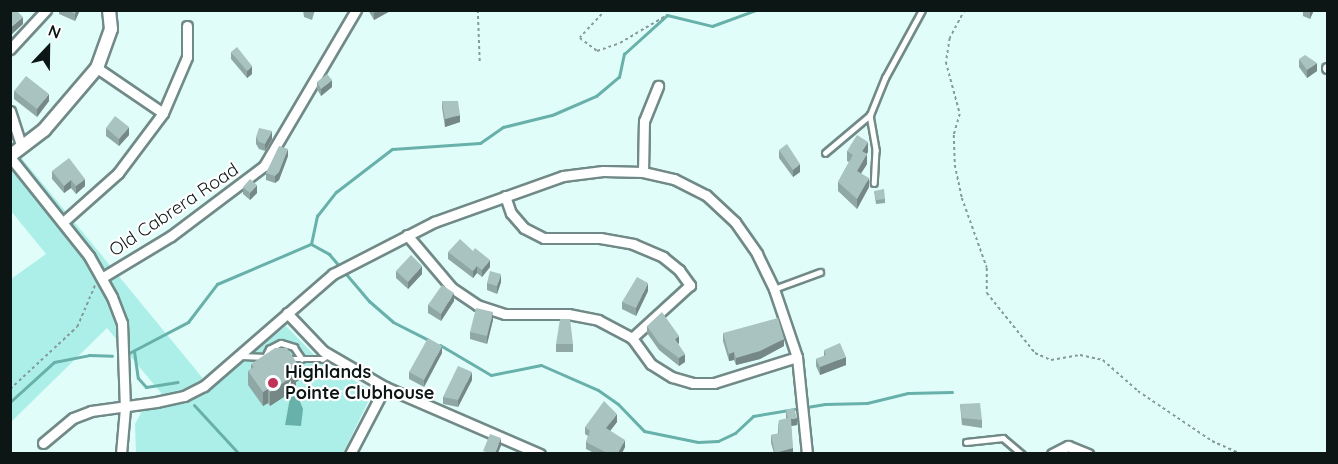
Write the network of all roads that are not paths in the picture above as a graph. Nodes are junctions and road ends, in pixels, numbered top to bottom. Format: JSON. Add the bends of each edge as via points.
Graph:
{"nodes":[{"id":1,"x":46,"y":10,"type":"edge"},
{"id":2,"x":109,"y":10,"type":"edge"},
{"id":3,"x":356,"y":10,"type":"edge"},
{"id":4,"x":922,"y":10,"type":"edge"},
{"id":5,"x":186,"y":27,"type":"dead end"},
{"id":6,"x":10,"y":49,"type":"edge"},
{"id":7,"x":97,"y":68,"type":"junction"},
{"id":8,"x":658,"y":86,"type":"dead end"},
{"id":9,"x":10,"y":111,"type":"edge"},
{"id":10,"x":163,"y":113,"type":"junction"},
{"id":11,"x":870,"y":115,"type":"junction"},
{"id":12,"x":22,"y":147,"type":"junction"},
{"id":13,"x":825,"y":153,"type":"dead end"},
{"id":14,"x":10,"y":157,"type":"edge"},
{"id":15,"x":643,"y":172,"type":"junction"},
{"id":16,"x":874,"y":183,"type":"dead end"},
{"id":17,"x":505,"y":196,"type":"junction"},
{"id":18,"x":63,"y":222,"type":"junction"},
{"id":19,"x":407,"y":235,"type":"junction"},
{"id":20,"x":820,"y":272,"type":"dead end"},
{"id":21,"x":103,"y":277,"type":"junction"},
{"id":22,"x":774,"y":289,"type":"junction"},
{"id":23,"x":287,"y":313,"type":"junction"},
{"id":24,"x":632,"y":338,"type":"junction"},
{"id":25,"x":329,"y":354,"type":"junction"},
{"id":26,"x":242,"y":356,"type":"junction"},
{"id":27,"x":265,"y":357,"type":"junction"},
{"id":28,"x":797,"y":357,"type":"junction"},
{"id":29,"x":274,"y":358,"type":"edge"},
{"id":30,"x":282,"y":358,"type":"edge"},
{"id":31,"x":302,"y":359,"type":"junction"},
{"id":32,"x":385,"y":387,"type":"junction"},
{"id":33,"x":125,"y":408,"type":"junction"},
{"id":34,"x":966,"y":442,"type":"dead end"},
{"id":35,"x":43,"y":444,"type":"dead end"},
{"id":36,"x":121,"y":453,"type":"edge"},
{"id":37,"x":350,"y":453,"type":"edge"},
{"id":38,"x":540,"y":453,"type":"edge"},
{"id":39,"x":807,"y":453,"type":"edge"},
{"id":40,"x":1022,"y":453,"type":"edge"},
{"id":41,"x":1052,"y":453,"type":"edge"},
{"id":42,"x":1088,"y":453,"type":"edge"}],
"edges":[{"from":1,"to":6,"type":"street"},
{"from":2,"to":7,"type":"street","via":[[111,29]]},
{"from":3,"to":21,"type":"street","name":"Old Cabrera Road","via":[[264,166],[206,212]]},
{"from":4,"to":11,"type":"lane"},
{"from":5,"to":10,"type":"street","via":[[187,57]]},
{"from":7,"to":10,"type":"street"},
{"from":7,"to":12,"type":"street","via":[[70,103]]},
{"from":8,"to":15,"type":"street","via":[[644,121]]},
{"from":9,"to":12,"type":"street"},
{"from":10,"to":18,"type":"street","via":[[118,173]]},
{"from":11,"to":13,"type":"lane"},
{"from":11,"to":16,"type":"lane","via":[[876,150]]},
{"from":12,"to":14,"type":"street"},
{"from":14,"to":18,"type":"street"},
{"from":15,"to":17,"type":"street","via":[[563,176]]},
{"from":15,"to":22,"type":"street","via":[[674,180],[706,195],[735,222]]},
{"from":17,"to":19,"type":"street"},
{"from":17,"to":24,"type":"street","via":[[511,213],[524,228],[544,238],[600,238],[633,244],[663,256],[679,270],[690,285]]},
{"from":18,"to":21,"type":"street"},
{"from":19,"to":23,"type":"street","via":[[333,273]]},
{"from":19,"to":24,"type":"street","via":[[452,288],[477,305],[505,314],[568,314],[598,320]]},
{"from":20,"to":22,"type":"lane"},
{"from":21,"to":33,"type":"street","via":[[122,323]]},
{"from":22,"to":28,"type":"street"},
{"from":23,"to":25,"type":"street","via":[[304,334]]},
{"from":23,"to":26,"type":"street"},
{"from":24,"to":28,"type":"street","via":[[651,364],[693,383],[714,383]]},
{"from":25,"to":31,"type":"lane","via":[[322,359]]},
{"from":25,"to":32,"type":"street"},
{"from":26,"to":27,"type":"lane"},
{"from":26,"to":33,"type":"street","via":[[184,396]]},
{"from":27,"to":29,"type":"lane"},
{"from":27,"to":31,"type":"lane","via":[[269,349],[281,343],[294,347]]},
{"from":28,"to":39,"type":"street"},
{"from":30,"to":31,"type":"lane"},
{"from":32,"to":37,"type":"street"},
{"from":32,"to":38,"type":"street"},
{"from":33,"to":35,"type":"street","via":[[91,411],[73,418]]},
{"from":33,"to":36,"type":"street"},
{"from":34,"to":40,"type":"lane","via":[[1003,438]]},
{"from":41,"to":42,"type":"street","via":[[1068,446]]}]}
